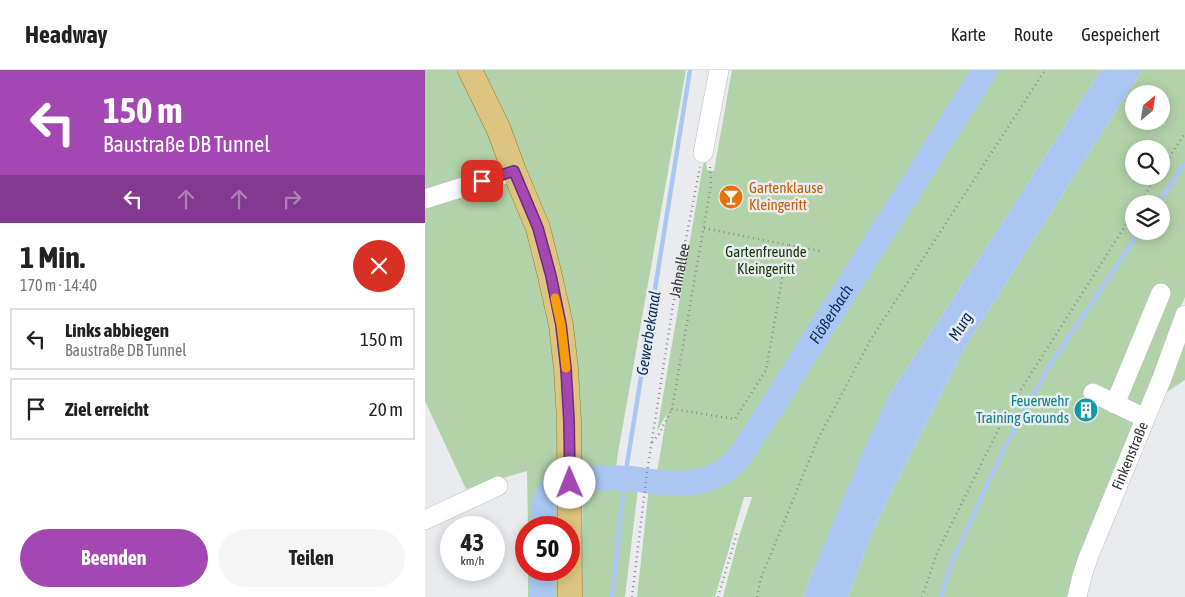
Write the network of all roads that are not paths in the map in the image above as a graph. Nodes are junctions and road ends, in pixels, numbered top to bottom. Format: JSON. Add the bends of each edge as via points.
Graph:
{"nodes":[{"id":1,"x":470,"y":70,"type":"edge"},
{"id":2,"x":719,"y":70,"type":"edge"},
{"id":3,"x":703,"y":153,"type":"road end"},
{"id":4,"x":514,"y":171,"type":"junction"},
{"id":5,"x":425,"y":199,"type":"edge"},
{"id":6,"x":1161,"y":294,"type":"dead end"},
{"id":7,"x":1185,"y":316,"type":"edge"},
{"id":8,"x":1093,"y":393,"type":"dead end"},
{"id":9,"x":1115,"y":404,"type":"junction"},
{"id":10,"x":1145,"y":418,"type":"junction"},
{"id":11,"x":498,"y":486,"type":"dead end"},
{"id":12,"x":425,"y":520,"type":"edge"},
{"id":13,"x":570,"y":597,"type":"edge"},
{"id":14,"x":1077,"y":597,"type":"edge"}],
"edges":[{"from":1,"to":4,"type":"main road","via":[[499,130]]},
{"from":2,"to":3,"type":"street"},
{"from":4,"to":5,"type":"street"},
{"from":4,"to":13,"type":"main road","via":[[538,228],[561,325],[569,421]]},
{"from":6,"to":9,"type":"street"},
{"from":7,"to":10,"type":"street","name":"Finkenstraße"},
{"from":8,"to":9,"type":"street"},
{"from":9,"to":10,"type":"street"},
{"from":10,"to":14,"type":"street","name":"Finkenstraße","via":[[1088,558]]},
{"from":11,"to":12,"type":"street"}]}
